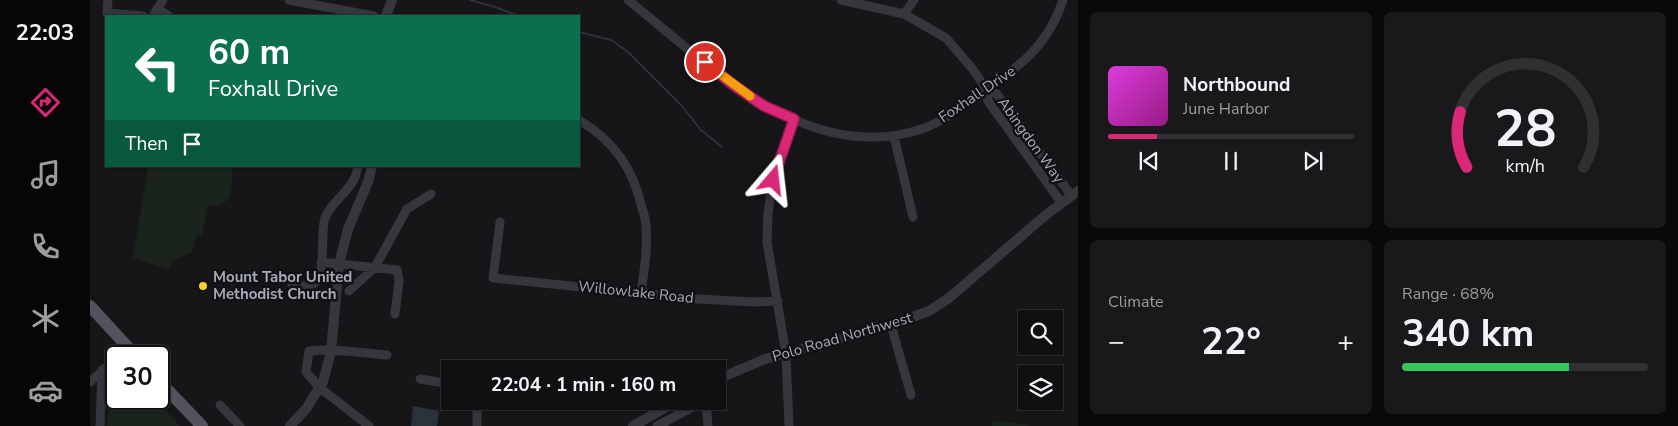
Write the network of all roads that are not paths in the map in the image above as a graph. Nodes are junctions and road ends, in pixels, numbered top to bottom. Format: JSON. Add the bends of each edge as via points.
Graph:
{"nodes":[{"id":1,"x":108,"y":0,"type":"edge"},
{"id":2,"x":162,"y":0,"type":"edge"},
{"id":3,"x":289,"y":0,"type":"edge"},
{"id":4,"x":392,"y":0,"type":"edge"},
{"id":5,"x":628,"y":0,"type":"edge"},
{"id":6,"x":841,"y":0,"type":"edge"},
{"id":7,"x":914,"y":0,"type":"edge"},
{"id":8,"x":1063,"y":0,"type":"edge"},
{"id":9,"x":638,"y":3,"type":"edge"},
{"id":10,"x":155,"y":13,"type":"edge"},
{"id":11,"x":904,"y":14,"type":"junction"},
{"id":12,"x":131,"y":15,"type":"edge"},
{"id":13,"x":369,"y":15,"type":"edge"},
{"id":14,"x":386,"y":15,"type":"edge"},
{"id":15,"x":987,"y":90,"type":"junction"},
{"id":16,"x":794,"y":119,"type":"junction"},
{"id":17,"x":580,"y":121,"type":"edge"},
{"id":18,"x":894,"y":136,"type":"junction"},
{"id":19,"x":358,"y":167,"type":"edge"},
{"id":20,"x":372,"y":167,"type":"edge"},
{"id":21,"x":1074,"y":193,"type":"edge"},
{"id":22,"x":432,"y":194,"type":"dead end"},
{"id":23,"x":1061,"y":202,"type":"junction"},
{"id":24,"x":913,"y":217,"type":"dead end"},
{"id":25,"x":500,"y":222,"type":"dead end"},
{"id":26,"x":321,"y":262,"type":"junction"},
{"id":27,"x":339,"y":264,"type":"junction"},
{"id":28,"x":375,"y":267,"type":"junction"},
{"id":29,"x":292,"y":284,"type":"dead end"},
{"id":30,"x":349,"y":291,"type":"dead end"},
{"id":31,"x":641,"y":293,"type":"junction"},
{"id":32,"x":778,"y":300,"type":"junction"},
{"id":33,"x":90,"y":306,"type":"edge"},
{"id":34,"x":396,"y":314,"type":"dead end"},
{"id":35,"x":891,"y":325,"type":"junction"},
{"id":36,"x":126,"y":345,"type":"edge"},
{"id":37,"x":331,"y":351,"type":"junction"},
{"id":38,"x":786,"y":354,"type":"junction"},
{"id":39,"x":387,"y":356,"type":"dead end"},
{"id":40,"x":105,"y":367,"type":"edge"},
{"id":41,"x":102,"y":370,"type":"junction"},
{"id":42,"x":726,"y":376,"type":"edge"},
{"id":43,"x":420,"y":379,"type":"dead end"},
{"id":44,"x":90,"y":382,"type":"edge"},
{"id":45,"x":441,"y":382,"type":"edge"},
{"id":46,"x":320,"y":388,"type":"junction"},
{"id":47,"x":170,"y":393,"type":"edge"},
{"id":48,"x":911,"y":395,"type":"dead end"},
{"id":49,"x":220,"y":405,"type":"dead end"},
{"id":50,"x":478,"y":410,"type":"edge"},
{"id":51,"x":661,"y":410,"type":"edge"},
{"id":52,"x":688,"y":410,"type":"edge"},
{"id":53,"x":706,"y":410,"type":"edge"},
{"id":54,"x":100,"y":426,"type":"edge"},
{"id":55,"x":202,"y":426,"type":"edge"},
{"id":56,"x":240,"y":426,"type":"edge"},
{"id":57,"x":290,"y":426,"type":"edge"},
{"id":58,"x":369,"y":426,"type":"edge"},
{"id":59,"x":477,"y":426,"type":"edge"},
{"id":60,"x":633,"y":426,"type":"edge"},
{"id":61,"x":657,"y":426,"type":"edge"},
{"id":62,"x":708,"y":426,"type":"edge"},
{"id":63,"x":789,"y":426,"type":"edge"}],
"edges":[{"from":1,"to":12,"type":"street","via":[[107,13]]},
{"from":2,"to":10,"type":"street"},
{"from":3,"to":13,"type":"street"},
{"from":4,"to":14,"type":"street"},
{"from":5,"to":9,"type":"street","name":"Foxhall Drive"},
{"from":6,"to":11,"type":"street","name":"Abingdon Way"},
{"from":7,"to":11,"type":"street"},
{"from":8,"to":15,"type":"street","name":"Foxhall Drive","via":[[1057,19],[1040,45]]},
{"from":9,"to":16,"type":"street","name":"Foxhall Drive","via":[[732,84],[764,106]]},
{"from":11,"to":15,"type":"street","name":"Abingdon Way","via":[[946,38]]},
{"from":15,"to":18,"type":"street","name":"Foxhall Drive","via":[[948,117],[922,129]]},
{"from":15,"to":21,"type":"street","name":"Abingdon Way","via":[[996,93]]},
{"from":15,"to":23,"type":"street","name":"Abingdon Way","via":[[988,101]]},
{"from":16,"to":18,"type":"street","name":"Foxhall Drive","via":[[837,134],[868,138]]},
{"from":16,"to":32,"type":"street","via":[[773,180],[768,213],[767,242]]},
{"from":17,"to":31,"type":"street","via":[[609,142],[638,187],[646,226]]},
{"from":18,"to":24,"type":"street"},
{"from":19,"to":26,"type":"street","via":[[354,180],[325,218]]},
{"from":20,"to":27,"type":"street","via":[[348,229]]},
{"from":21,"to":23,"type":"street","name":"Polo Road Northwest"},
{"from":22,"to":28,"type":"street","via":[[407,209]]},
{"from":23,"to":35,"type":"street","name":"Polo Road Northwest","via":[[950,298],[922,314]]},
{"from":25,"to":31,"type":"street","name":"Willowlake Road","via":[[493,278]]},
{"from":26,"to":27,"type":"street"},
{"from":26,"to":29,"type":"street","via":[[316,282],[305,286]]},
{"from":27,"to":28,"type":"street"},
{"from":27,"to":37,"type":"street"},
{"from":28,"to":30,"type":"street"},
{"from":28,"to":34,"type":"street","via":[[397,270]]},
{"from":31,"to":32,"type":"street","name":"Willowlake Road","via":[[754,302]]},
{"from":32,"to":38,"type":"street"},
{"from":33,"to":36,"type":"main road"},
{"from":35,"to":38,"type":"street","name":"Polo Road Northwest"},
{"from":35,"to":48,"type":"street"},
{"from":37,"to":39,"type":"street"},
{"from":37,"to":46,"type":"street"},
{"from":37,"to":46,"type":"street","via":[[309,351],[306,372]]},
{"from":38,"to":42,"type":"street","name":"Polo Road Northwest"},
{"from":38,"to":63,"type":"street"},
{"from":40,"to":41,"type":"street"},
{"from":41,"to":44,"type":"street"},
{"from":41,"to":54,"type":"street"},
{"from":43,"to":45,"type":"street"},
{"from":46,"to":57,"type":"street"},
{"from":46,"to":58,"type":"street"},
{"from":47,"to":55,"type":"main road"},
{"from":49,"to":56,"type":"street"},
{"from":50,"to":59,"type":"street"},
{"from":51,"to":60,"type":"street"},
{"from":52,"to":61,"type":"street"},
{"from":53,"to":62,"type":"street"}]}
